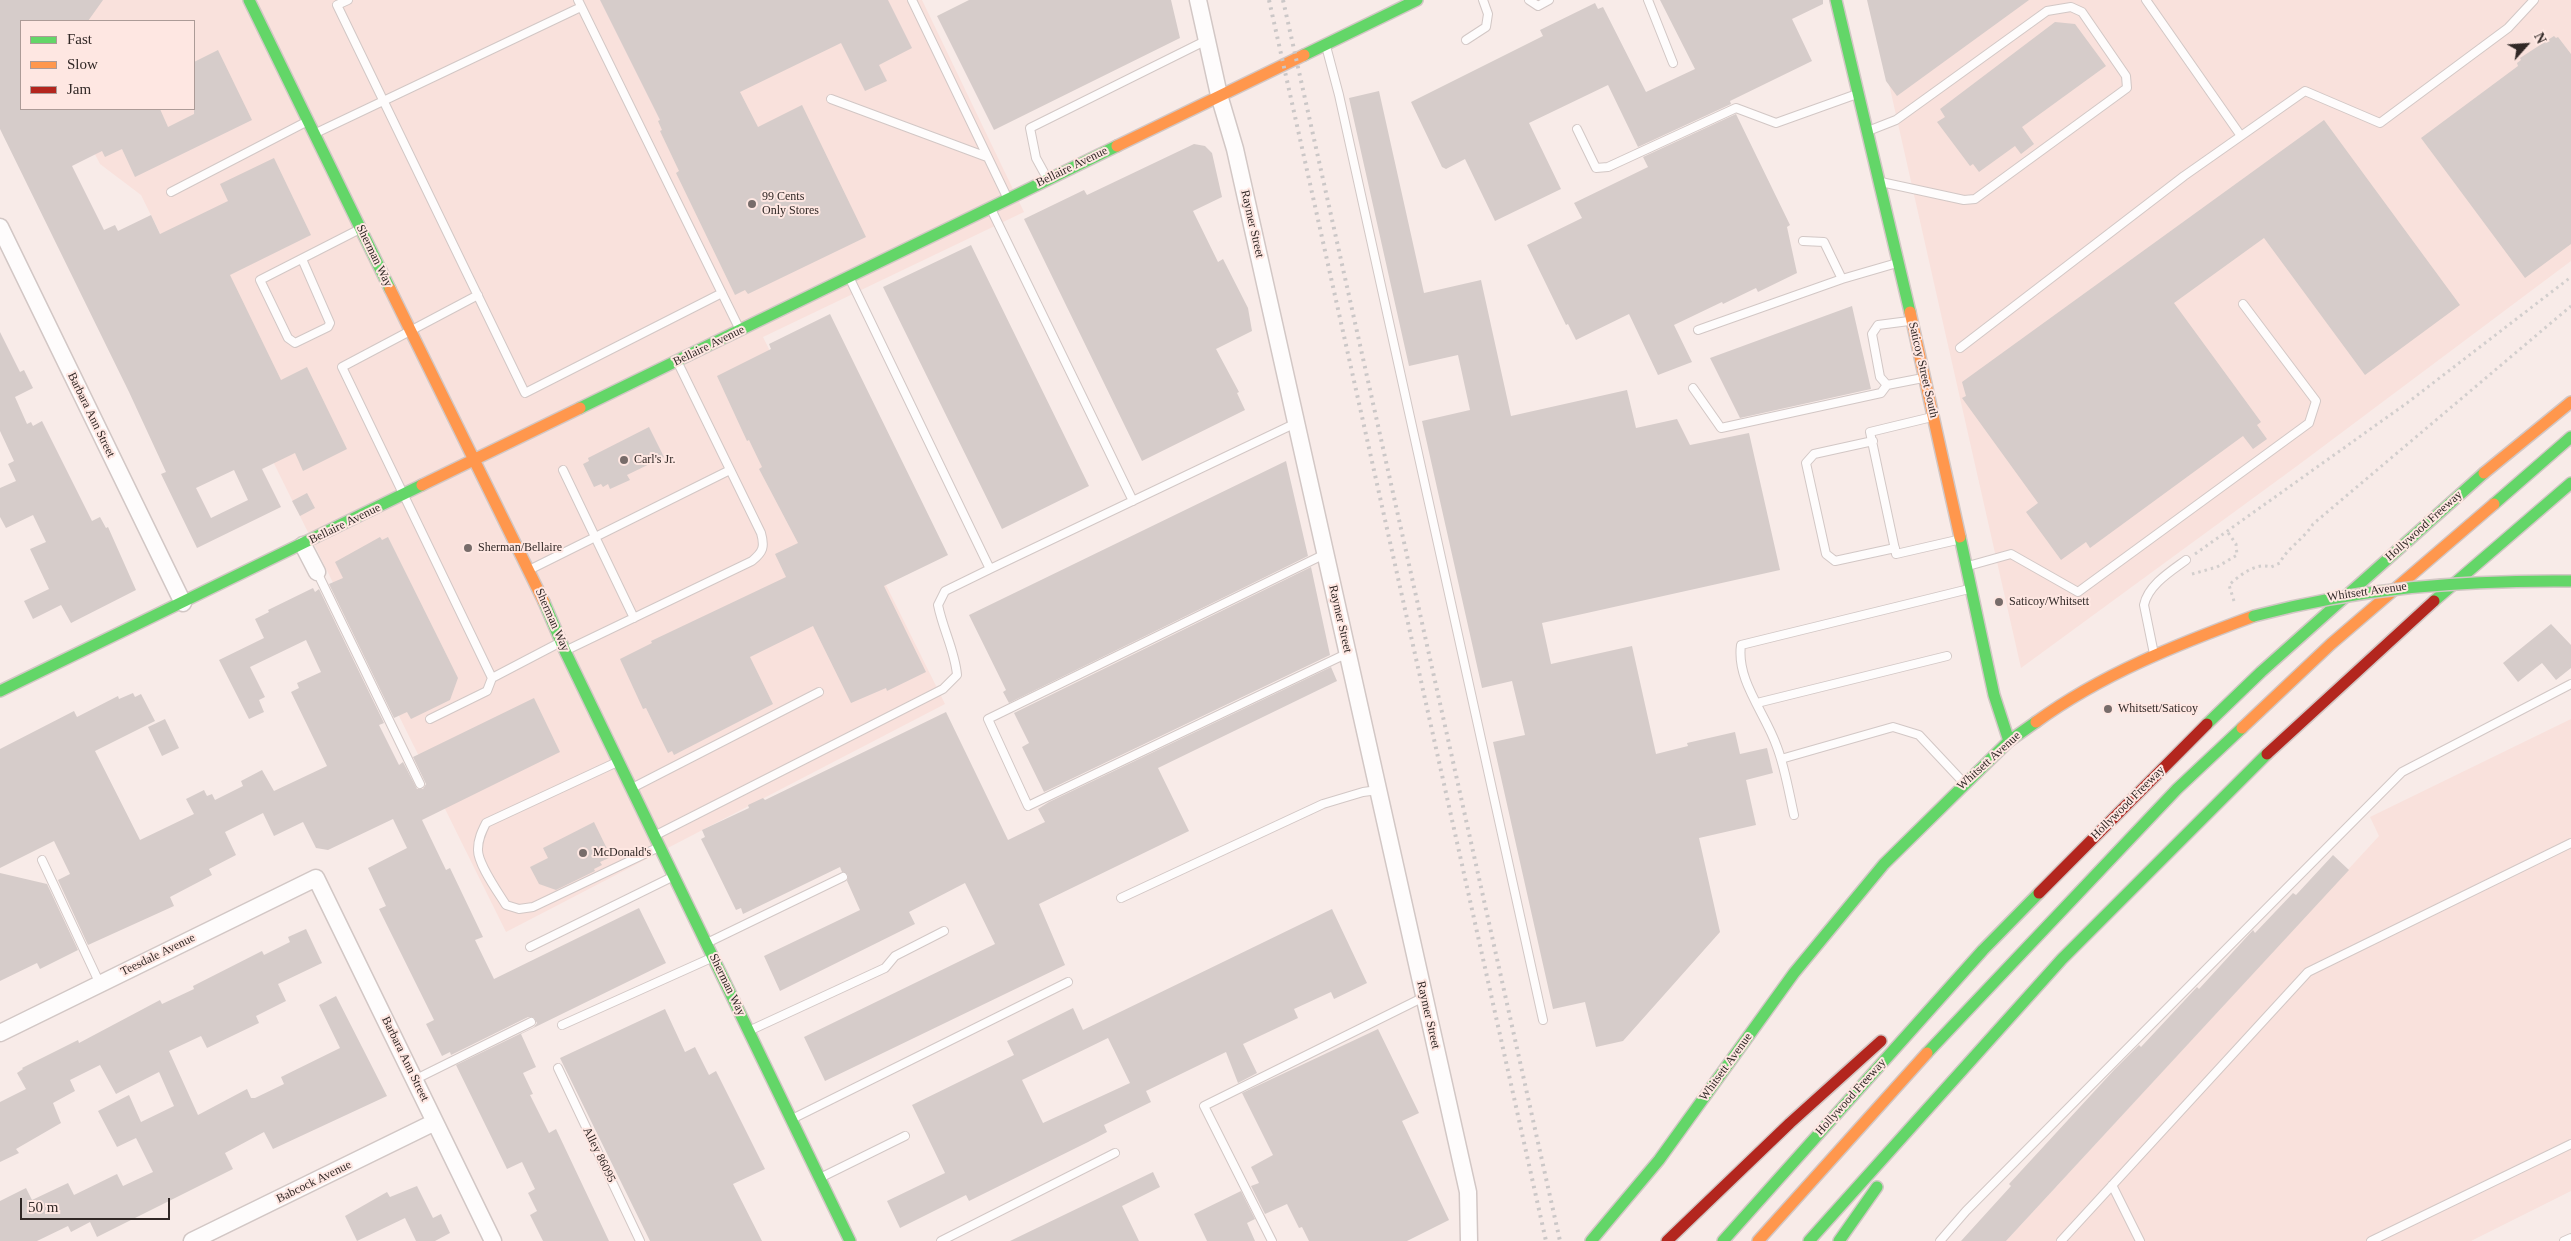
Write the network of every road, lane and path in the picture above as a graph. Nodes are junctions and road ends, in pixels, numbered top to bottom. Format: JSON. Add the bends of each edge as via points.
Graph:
{"nodes":[{"id":1,"x":249,"y":0,"type":"edge"},
{"id":2,"x":348,"y":0,"type":"edge"},
{"id":3,"x":912,"y":0,"type":"edge"},
{"id":4,"x":1198,"y":0,"type":"edge"},
{"id":5,"x":1417,"y":0,"type":"edge"},
{"id":6,"x":1483,"y":0,"type":"edge"},
{"id":7,"x":1529,"y":0,"type":"edge"},
{"id":8,"x":1549,"y":0,"type":"edge"},
{"id":9,"x":1648,"y":0,"type":"edge"},
{"id":10,"x":1836,"y":0,"type":"edge"},
{"id":11,"x":2146,"y":0,"type":"edge"},
{"id":12,"x":2534,"y":0,"type":"edge"},
{"id":13,"x":580,"y":3,"type":"edge"},
{"id":14,"x":1207,"y":40,"type":"junction"},
{"id":15,"x":1466,"y":40,"type":"dead end"},
{"id":16,"x":1326,"y":44,"type":"junction"},
{"id":17,"x":1673,"y":63,"type":"dead end"},
{"id":18,"x":1859,"y":93,"type":"junction"},
{"id":19,"x":1219,"y":95,"type":"junction"},
{"id":20,"x":831,"y":99,"type":"dead end"},
{"id":21,"x":383,"y":100,"type":"junction"},
{"id":22,"x":308,"y":120,"type":"junction"},
{"id":23,"x":1577,"y":129,"type":"dead end"},
{"id":24,"x":1868,"y":132,"type":"junction"},
{"id":25,"x":314,"y":134,"type":"junction"},
{"id":26,"x":2241,"y":136,"type":"junction"},
{"id":27,"x":987,"y":157,"type":"junction"},
{"id":28,"x":1048,"y":180,"type":"junction"},
{"id":29,"x":1879,"y":182,"type":"junction"},
{"id":30,"x":171,"y":192,"type":"dead end"},
{"id":31,"x":1008,"y":199,"type":"junction"},
{"id":32,"x":990,"y":208,"type":"junction"},
{"id":33,"x":0,"y":227,"type":"edge"},
{"id":34,"x":360,"y":228,"type":"junction"},
{"id":35,"x":1803,"y":241,"type":"dead end"},
{"id":36,"x":302,"y":259,"type":"junction"},
{"id":37,"x":1899,"y":263,"type":"junction"},
{"id":38,"x":849,"y":277,"type":"junction"},
{"id":39,"x":2571,"y":277,"type":"edge"},
{"id":40,"x":1842,"y":279,"type":"junction"},
{"id":41,"x":722,"y":294,"type":"junction"},
{"id":42,"x":478,"y":295,"type":"junction"},
{"id":43,"x":2243,"y":304,"type":"dead end"},
{"id":44,"x":2571,"y":306,"type":"edge"},
{"id":45,"x":1912,"y":321,"type":"junction"},
{"id":46,"x":740,"y":330,"type":"junction"},
{"id":47,"x":1698,"y":330,"type":"dead end"},
{"id":48,"x":410,"y":331,"type":"junction"},
{"id":49,"x":1960,"y":348,"type":"dead end"},
{"id":50,"x":677,"y":361,"type":"junction"},
{"id":51,"x":1925,"y":377,"type":"junction"},
{"id":52,"x":1886,"y":385,"type":"junction"},
{"id":53,"x":1694,"y":388,"type":"dead end"},
{"id":54,"x":2571,"y":402,"type":"edge"},
{"id":55,"x":1934,"y":417,"type":"junction"},
{"id":56,"x":1296,"y":423,"type":"junction"},
{"id":57,"x":2571,"y":437,"type":"edge"},
{"id":58,"x":1873,"y":441,"type":"junction"},
{"id":59,"x":474,"y":461,"type":"junction"},
{"id":60,"x":563,"y":470,"type":"dead end"},
{"id":61,"x":730,"y":470,"type":"junction"},
{"id":62,"x":2571,"y":483,"type":"edge"},
{"id":63,"x":404,"y":495,"type":"junction"},
{"id":64,"x":1132,"y":501,"type":"junction"},
{"id":65,"x":2227,"y":531,"type":"junction"},
{"id":66,"x":595,"y":537,"type":"junction"},
{"id":67,"x":1960,"y":540,"type":"junction"},
{"id":68,"x":303,"y":545,"type":"junction"},
{"id":69,"x":1895,"y":548,"type":"junction"},
{"id":70,"x":1326,"y":554,"type":"junction"},
{"id":71,"x":2186,"y":560,"type":"joint"},
{"id":72,"x":1966,"y":567,"type":"junction"},
{"id":73,"x":2217,"y":568,"type":"dead end"},
{"id":74,"x":990,"y":569,"type":"junction"},
{"id":75,"x":530,"y":570,"type":"junction"},
{"id":76,"x":317,"y":572,"type":"joint"},
{"id":77,"x":2432,"y":576,"type":"dead end"},
{"id":78,"x":2571,"y":581,"type":"edge"},
{"id":79,"x":1971,"y":589,"type":"junction"},
{"id":80,"x":2403,"y":602,"type":"dead end"},
{"id":81,"x":183,"y":603,"type":"junction"},
{"id":82,"x":634,"y":618,"type":"junction"},
{"id":83,"x":2241,"y":622,"type":"junction"},
{"id":84,"x":563,"y":646,"type":"junction"},
{"id":85,"x":1348,"y":653,"type":"junction"},
{"id":86,"x":2154,"y":655,"type":"junction"},
{"id":87,"x":1947,"y":656,"type":"dead end"},
{"id":88,"x":492,"y":678,"type":"junction"},
{"id":89,"x":2571,"y":684,"type":"edge"},
{"id":90,"x":0,"y":691,"type":"edge"},
{"id":91,"x":819,"y":692,"type":"dead end"},
{"id":92,"x":1757,"y":703,"type":"junction"},
{"id":93,"x":430,"y":719,"type":"dead end"},
{"id":94,"x":2009,"y":741,"type":"junction"},
{"id":95,"x":1781,"y":760,"type":"junction"},
{"id":96,"x":619,"y":761,"type":"junction"},
{"id":97,"x":1964,"y":783,"type":"junction"},
{"id":98,"x":420,"y":784,"type":"dead end"},
{"id":99,"x":632,"y":788,"type":"junction"},
{"id":100,"x":1378,"y":790,"type":"junction"},
{"id":101,"x":1794,"y":815,"type":"dead end"},
{"id":102,"x":655,"y":835,"type":"junction"},
{"id":103,"x":2571,"y":843,"type":"edge"},
{"id":104,"x":660,"y":847,"type":"junction"},
{"id":105,"x":42,"y":860,"type":"dead end"},
{"id":106,"x":674,"y":876,"type":"junction"},
{"id":107,"x":843,"y":877,"type":"dead end"},
{"id":108,"x":316,"y":878,"type":"joint"},
{"id":109,"x":1121,"y":898,"type":"dead end"},
{"id":110,"x":944,"y":931,"type":"dead end"},
{"id":111,"x":707,"y":943,"type":"junction"},
{"id":112,"x":530,"y":947,"type":"dead end"},
{"id":113,"x":1983,"y":950,"type":"junction"},
{"id":114,"x":714,"y":957,"type":"junction"},
{"id":115,"x":1068,"y":982,"type":"dead end"},
{"id":116,"x":100,"y":984,"type":"junction"},
{"id":117,"x":1424,"y":997,"type":"junction"},
{"id":118,"x":1543,"y":1020,"type":"dead end"},
{"id":119,"x":532,"y":1022,"type":"dead end"},
{"id":120,"x":562,"y":1025,"type":"dead end"},
{"id":121,"x":749,"y":1031,"type":"junction"},
{"id":122,"x":0,"y":1033,"type":"edge"},
{"id":123,"x":558,"y":1068,"type":"dead end"},
{"id":124,"x":414,"y":1080,"type":"junction"},
{"id":125,"x":1949,"y":1082,"type":"junction"},
{"id":126,"x":792,"y":1119,"type":"junction"},
{"id":127,"x":435,"y":1122,"type":"junction"},
{"id":128,"x":905,"y":1136,"type":"dead end"},
{"id":129,"x":2571,"y":1144,"type":"edge"},
{"id":130,"x":1115,"y":1153,"type":"dead end"},
{"id":131,"x":820,"y":1178,"type":"junction"},
{"id":132,"x":2112,"y":1185,"type":"junction"},
{"id":133,"x":2571,"y":1238,"type":"edge"},
{"id":134,"x":192,"y":1241,"type":"edge"},
{"id":135,"x":493,"y":1241,"type":"edge"},
{"id":136,"x":640,"y":1241,"type":"edge"},
{"id":137,"x":850,"y":1241,"type":"edge"},
{"id":138,"x":941,"y":1241,"type":"edge"},
{"id":139,"x":1272,"y":1241,"type":"edge"},
{"id":140,"x":1469,"y":1241,"type":"edge"},
{"id":141,"x":1591,"y":1241,"type":"edge"},
{"id":142,"x":1667,"y":1241,"type":"edge"},
{"id":143,"x":1723,"y":1241,"type":"edge"},
{"id":144,"x":1758,"y":1241,"type":"edge"},
{"id":145,"x":1809,"y":1241,"type":"edge"},
{"id":146,"x":1839,"y":1241,"type":"edge"},
{"id":147,"x":1940,"y":1241,"type":"edge"},
{"id":148,"x":2061,"y":1241,"type":"edge"},
{"id":149,"x":2140,"y":1241,"type":"edge"},
{"id":150,"x":2371,"y":1241,"type":"edge"},
{"id":151,"x":2564,"y":1241,"type":"edge"}],
"edges":[{"from":1,"to":22,"type":"main road","name":"Sherman Way"},
{"from":2,"to":21,"type":"lane","via":[[337,5]]},
{"from":3,"to":27,"type":"lane"},
{"from":4,"to":14,"type":"street","name":"Raymer Street"},
{"from":5,"to":16,"type":"main road","name":"Bellaire Avenue"},
{"from":6,"to":15,"type":"lane","via":[[1488,14],[1486,27]]},
{"from":7,"to":8,"type":"lane","via":[[1538,6]]},
{"from":9,"to":17,"type":"lane"},
{"from":10,"to":18,"type":"main road","name":"Saticoy Street South"},
{"from":11,"to":26,"type":"lane"},
{"from":12,"to":26,"type":"lane","via":[[2508,28],[2380,123],[2305,91]]},
{"from":13,"to":21,"type":"lane"},
{"from":13,"to":41,"type":"lane"},
{"from":14,"to":19,"type":"street","name":"Raymer Street"},
{"from":14,"to":28,"type":"lane","via":[[1030,128],[1036,158]]},
{"from":16,"to":19,"type":"main road","name":"Bellaire Avenue"},
{"from":16,"to":118,"type":"lane","via":[[1340,94]]},
{"from":18,"to":23,"type":"lane","via":[[1776,122],[1736,108],[1608,167],[1596,168]]},
{"from":18,"to":24,"type":"main road","name":"Saticoy Street South"},
{"from":19,"to":28,"type":"main road","name":"Bellaire Avenue"},
{"from":19,"to":56,"type":"street","name":"Raymer Street","via":[[1235,149]]},
{"from":20,"to":27,"type":"lane"},
{"from":21,"to":25,"type":"lane"},
{"from":21,"to":42,"type":"lane"},
{"from":22,"to":25,"type":"main road","name":"Sherman Way"},
{"from":22,"to":30,"type":"lane"},
{"from":24,"to":29,"type":"main road","name":"Saticoy Street South"},
{"from":24,"to":29,"type":"lane","via":[[1896,120],[2047,11],[2071,7],[2082,12],[2126,76],[2126,88],[1975,199],[1964,200]]},
{"from":25,"to":34,"type":"main road","name":"Sherman Way"},
{"from":26,"to":49,"type":"lane"},
{"from":27,"to":31,"type":"lane"},
{"from":28,"to":31,"type":"main road","name":"Bellaire Avenue"},
{"from":29,"to":37,"type":"main road","name":"Saticoy Street South"},
{"from":31,"to":32,"type":"main road","name":"Bellaire Avenue"},
{"from":32,"to":38,"type":"main road","name":"Bellaire Avenue"},
{"from":32,"to":64,"type":"lane"},
{"from":33,"to":81,"type":"street","name":"Barbara Ann Street"},
{"from":34,"to":36,"type":"lane"},
{"from":34,"to":48,"type":"main road","name":"Sherman Way"},
{"from":35,"to":40,"type":"lane","via":[[1824,242]]},
{"from":36,"to":36,"type":"lane","via":[[260,280],[288,338],[295,343],[330,323]]},
{"from":37,"to":40,"type":"lane"},
{"from":37,"to":45,"type":"main road","name":"Saticoy Street South"},
{"from":38,"to":46,"type":"main road","name":"Bellaire Avenue"},
{"from":38,"to":74,"type":"lane"},
{"from":39,"to":65,"type":"path","via":[[2406,403]]},
{"from":40,"to":47,"type":"lane"},
{"from":41,"to":42,"type":"lane","via":[[525,393]]},
{"from":41,"to":46,"type":"lane"},
{"from":42,"to":48,"type":"lane"},
{"from":43,"to":72,"type":"lane","via":[[2316,401],[2309,423],[2078,592],[2011,554]]},
{"from":44,"to":83,"type":"path","via":[[2313,524],[2306,537],[2282,556],[2280,563],[2271,567],[2264,565],[2242,574],[2229,585]]},
{"from":45,"to":51,"type":"main road","name":"Saticoy Street South"},
{"from":45,"to":52,"type":"lane","via":[[1878,325],[1872,334],[1880,377]]},
{"from":46,"to":50,"type":"main road","name":"Bellaire Avenue"},
{"from":48,"to":59,"type":"main road","name":"Sherman Way"},
{"from":48,"to":63,"type":"lane","via":[[342,367]]},
{"from":50,"to":59,"type":"main road","name":"Bellaire Avenue"},
{"from":50,"to":61,"type":"lane"},
{"from":51,"to":52,"type":"lane"},
{"from":51,"to":55,"type":"main road","name":"Saticoy Street South"},
{"from":52,"to":53,"type":"lane","via":[[1881,393],[1721,428]]},
{"from":54,"to":113,"type":"main road","name":"Hollywood Freeway","via":[[2495,463],[2261,672]]},
{"from":55,"to":58,"type":"lane","via":[[1870,432]]},
{"from":55,"to":67,"type":"main road","name":"Saticoy Street South"},
{"from":56,"to":64,"type":"lane"},
{"from":56,"to":70,"type":"street","name":"Raymer Street"},
{"from":57,"to":144,"type":"main road","via":[[2331,644],[2177,789],[1947,1031]]},
{"from":58,"to":69,"type":"lane"},
{"from":58,"to":69,"type":"lane","via":[[1814,454],[1806,463],[1826,554],[1835,561]]},
{"from":59,"to":63,"type":"main road","name":"Bellaire Avenue"},
{"from":59,"to":75,"type":"main road","name":"Sherman Way"},
{"from":60,"to":66,"type":"lane"},
{"from":61,"to":66,"type":"lane"},
{"from":61,"to":82,"type":"lane","via":[[761,533],[762,553],[752,561]]},
{"from":62,"to":125,"type":"main road","via":[[2430,603],[2239,782],[2062,959]]},
{"from":63,"to":68,"type":"main road","name":"Bellaire Avenue"},
{"from":63,"to":88,"type":"lane"},
{"from":64,"to":74,"type":"lane"},
{"from":65,"to":71,"type":"path"},
{"from":65,"to":73,"type":"path","via":[[2236,544],[2237,554]]},
{"from":66,"to":75,"type":"lane"},
{"from":66,"to":82,"type":"lane"},
{"from":67,"to":69,"type":"lane","via":[[1896,554]]},
{"from":67,"to":72,"type":"main road","name":"Saticoy Street South"},
{"from":68,"to":76,"type":"street"},
{"from":68,"to":81,"type":"main road","name":"Bellaire Avenue"},
{"from":70,"to":85,"type":"street","name":"Raymer Street"},
{"from":70,"to":85,"type":"lane","via":[[988,719],[1028,806]]},
{"from":71,"to":86,"type":"lane","via":[[2169,572],[2146,597],[2144,605]]},
{"from":72,"to":79,"type":"main road","name":"Saticoy Street South"},
{"from":74,"to":102,"type":"lane","via":[[945,592],[938,606],[955,656],[957,676],[944,689]]},
{"from":75,"to":84,"type":"main road","name":"Sherman Way"},
{"from":76,"to":98,"type":"lane"},
{"from":77,"to":80,"type":"main road"},
{"from":78,"to":83,"type":"main road","name":"Whitsett Avenue","bridge":true,"via":[[2456,581],[2368,590],[2293,605]]},
{"from":79,"to":92,"type":"lane","via":[[1741,646],[1746,682]]},
{"from":79,"to":94,"type":"main road","name":"Saticoy Street South","via":[[1994,695]]},
{"from":81,"to":90,"type":"main road","name":"Bellaire Avenue"},
{"from":82,"to":84,"type":"lane"},
{"from":83,"to":86,"type":"main road","name":"Whitsett Avenue"},
{"from":84,"to":88,"type":"lane"},
{"from":84,"to":96,"type":"main road","name":"Sherman Way"},
{"from":85,"to":100,"type":"street","name":"Raymer Street"},
{"from":86,"to":94,"type":"main road","name":"Whitsett Avenue","via":[[2088,689]]},
{"from":87,"to":92,"type":"lane"},
{"from":88,"to":93,"type":"lane","via":[[487,691]]},
{"from":89,"to":147,"type":"lane","via":[[2402,772]]},
{"from":91,"to":99,"type":"lane"},
{"from":92,"to":95,"type":"lane"},
{"from":94,"to":97,"type":"main road","name":"Whitsett Avenue"},
{"from":95,"to":97,"type":"lane","via":[[1892,727],[1919,735]]},
{"from":95,"to":101,"type":"lane"},
{"from":96,"to":99,"type":"main road","name":"Sherman Way"},
{"from":96,"to":104,"type":"lane","via":[[486,823],[477,851],[491,881],[506,905],[519,909],[533,907]]},
{"from":97,"to":141,"type":"main road","name":"Whitsett Avenue","via":[[1884,864],[1800,966],[1659,1160]]},
{"from":99,"to":102,"type":"main road","name":"Sherman Way"},
{"from":100,"to":109,"type":"lane","via":[[1323,804]]},
{"from":100,"to":117,"type":"street","name":"Raymer Street"},
{"from":102,"to":104,"type":"main road","name":"Sherman Way"},
{"from":103,"to":132,"type":"lane","via":[[2308,972]]},
{"from":104,"to":106,"type":"main road","name":"Sherman Way"},
{"from":105,"to":116,"type":"lane"},
{"from":106,"to":111,"type":"main road","name":"Sherman Way"},
{"from":106,"to":112,"type":"lane"},
{"from":107,"to":111,"type":"lane"},
{"from":108,"to":116,"type":"street","name":"Teesdale Avenue"},
{"from":108,"to":124,"type":"street","name":"Barbara Ann Street"},
{"from":110,"to":121,"type":"lane","via":[[895,956],[885,968]]},
{"from":111,"to":114,"type":"main road","name":"Sherman Way"},
{"from":113,"to":142,"type":"main road","via":[[1790,1123]]},
{"from":113,"to":143,"type":"main road","name":"Hollywood Freeway"},
{"from":114,"to":120,"type":"lane"},
{"from":114,"to":121,"type":"main road","name":"Sherman Way"},
{"from":115,"to":126,"type":"lane"},
{"from":116,"to":122,"type":"street","name":"Teesdale Avenue"},
{"from":117,"to":139,"type":"lane","via":[[1204,1106]]},
{"from":117,"to":140,"type":"street","name":"Raymer Street","via":[[1468,1192]]},
{"from":119,"to":124,"type":"lane"},
{"from":121,"to":126,"type":"main road","name":"Sherman Way"},
{"from":123,"to":136,"type":"lane","name":"Alley 86095"},
{"from":124,"to":127,"type":"street","name":"Barbara Ann Street"},
{"from":125,"to":145,"type":"main road"},
{"from":125,"to":146,"type":"main road"},
{"from":126,"to":131,"type":"main road","name":"Sherman Way"},
{"from":127,"to":134,"type":"street","name":"Babcock Avenue"},
{"from":127,"to":135,"type":"street","name":"Barbara Ann Street"},
{"from":128,"to":131,"type":"lane"},
{"from":129,"to":150,"type":"lane"},
{"from":130,"to":138,"type":"lane"},
{"from":131,"to":137,"type":"main road","name":"Sherman Way"},
{"from":132,"to":148,"type":"lane"},
{"from":132,"to":149,"type":"lane"},
{"from":133,"to":151,"type":"lane"}]}
